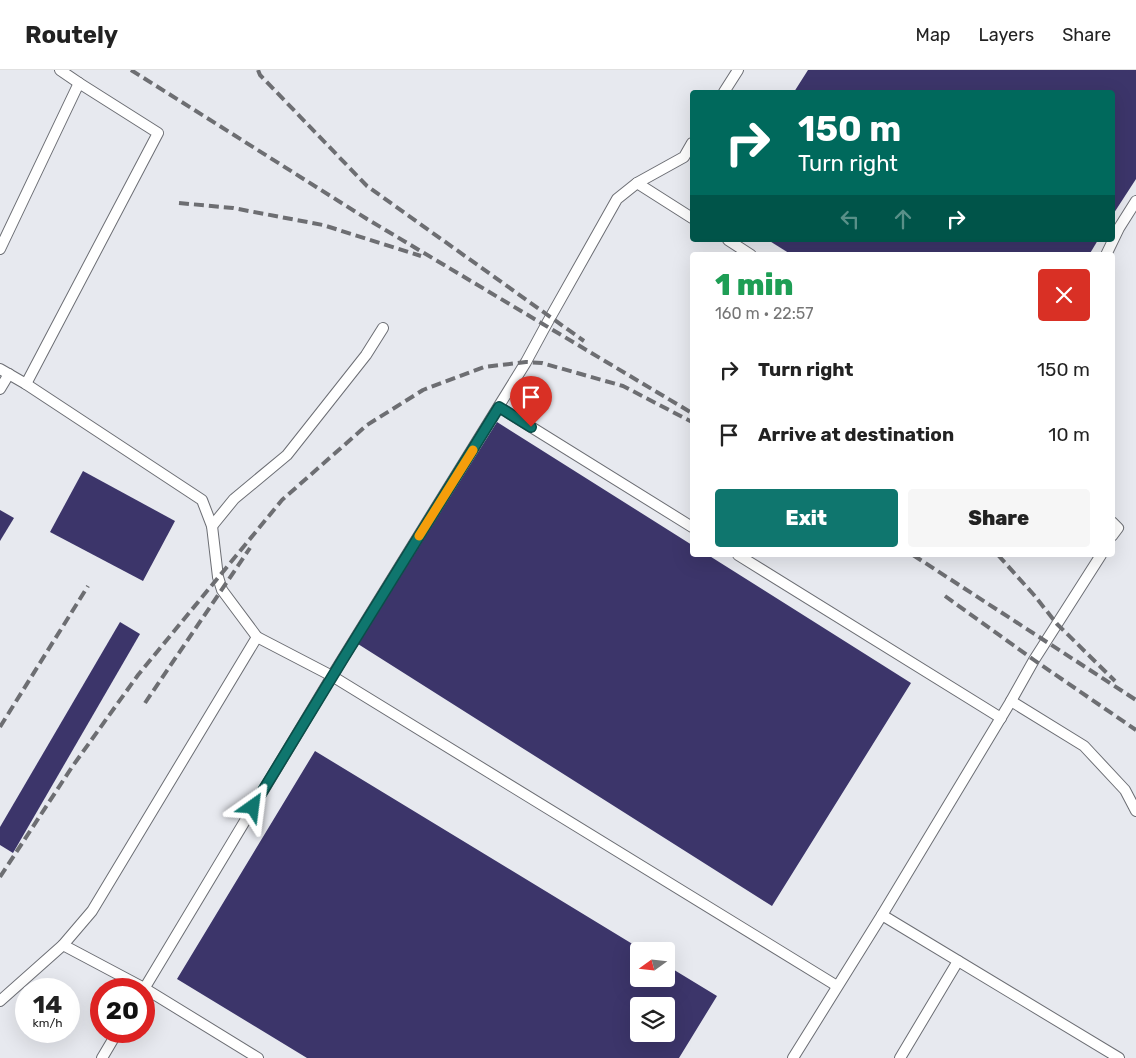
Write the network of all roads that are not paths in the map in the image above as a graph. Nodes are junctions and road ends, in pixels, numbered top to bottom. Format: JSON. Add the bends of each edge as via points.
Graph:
{"nodes":[{"id":1,"x":60,"y":70,"type":"edge"},
{"id":2,"x":738,"y":70,"type":"edge"},
{"id":3,"x":79,"y":82,"type":"junction"},
{"id":4,"x":725,"y":90,"type":"edge"},
{"id":5,"x":690,"y":146,"type":"edge"},
{"id":6,"x":637,"y":183,"type":"junction"},
{"id":7,"x":1136,"y":201,"type":"edge"},
{"id":8,"x":690,"y":217,"type":"edge"},
{"id":9,"x":1115,"y":238,"type":"edge"},
{"id":10,"x":731,"y":242,"type":"edge"},
{"id":11,"x":0,"y":249,"type":"edge"},
{"id":12,"x":746,"y":252,"type":"edge"},
{"id":13,"x":384,"y":328,"type":"dead end"},
{"id":14,"x":5,"y":372,"type":"edge"},
{"id":15,"x":26,"y":384,"type":"junction"},
{"id":16,"x":0,"y":389,"type":"edge"},
{"id":17,"x":499,"y":407,"type":"junction"},
{"id":18,"x":212,"y":526,"type":"junction"},
{"id":19,"x":690,"y":526,"type":"edge"},
{"id":20,"x":741,"y":557,"type":"edge"},
{"id":21,"x":1100,"y":557,"type":"edge"},
{"id":22,"x":257,"y":637,"type":"junction"},
{"id":23,"x":332,"y":676,"type":"junction"},
{"id":24,"x":1011,"y":701,"type":"junction"},
{"id":25,"x":1001,"y":718,"type":"junction"},
{"id":26,"x":1136,"y":811,"type":"edge"},
{"id":27,"x":882,"y":915,"type":"junction"},
{"id":28,"x":63,"y":945,"type":"junction"},
{"id":29,"x":958,"y":961,"type":"junction"},
{"id":30,"x":125,"y":978,"type":"edge"},
{"id":31,"x":150,"y":978,"type":"edge"},
{"id":32,"x":837,"y":986,"type":"junction"},
{"id":33,"x":155,"y":995,"type":"edge"},
{"id":34,"x":0,"y":1001,"type":"edge"},
{"id":35,"x":111,"y":1043,"type":"edge"},
{"id":36,"x":102,"y":1058,"type":"edge"},
{"id":37,"x":258,"y":1058,"type":"edge"},
{"id":38,"x":793,"y":1058,"type":"edge"},
{"id":39,"x":900,"y":1058,"type":"edge"},
{"id":40,"x":1119,"y":1058,"type":"edge"}],
"edges":[{"from":1,"to":3,"type":"lane"},
{"from":2,"to":4,"type":"lane"},
{"from":3,"to":11,"type":"lane"},
{"from":3,"to":15,"type":"lane","via":[[158,133]]},
{"from":5,"to":6,"type":"lane","via":[[684,157]]},
{"from":6,"to":8,"type":"lane"},
{"from":6,"to":17,"type":"lane","via":[[617,199]]},
{"from":7,"to":9,"type":"lane"},
{"from":10,"to":12,"type":"lane"},
{"from":13,"to":18,"type":"lane","via":[[287,455],[234,499]]},
{"from":14,"to":15,"type":"lane"},
{"from":14,"to":16,"type":"lane"},
{"from":15,"to":18,"type":"lane","via":[[202,500]]},
{"from":17,"to":19,"type":"lane"},
{"from":17,"to":23,"type":"lane"},
{"from":18,"to":22,"type":"lane","via":[[222,590]]},
{"from":20,"to":25,"type":"lane"},
{"from":21,"to":24,"type":"lane"},
{"from":22,"to":23,"type":"lane"},
{"from":22,"to":28,"type":"lane","via":[[92,912]]},
{"from":23,"to":31,"type":"lane"},
{"from":23,"to":32,"type":"lane"},
{"from":24,"to":25,"type":"lane"},
{"from":24,"to":26,"type":"lane","via":[[1084,746],[1125,790]]},
{"from":25,"to":27,"type":"lane"},
{"from":27,"to":29,"type":"lane"},
{"from":27,"to":32,"type":"lane"},
{"from":28,"to":30,"type":"lane"},
{"from":28,"to":34,"type":"lane"},
{"from":29,"to":39,"type":"lane"},
{"from":29,"to":40,"type":"lane"},
{"from":32,"to":38,"type":"lane"},
{"from":33,"to":37,"type":"lane"},
{"from":35,"to":36,"type":"lane"}]}
